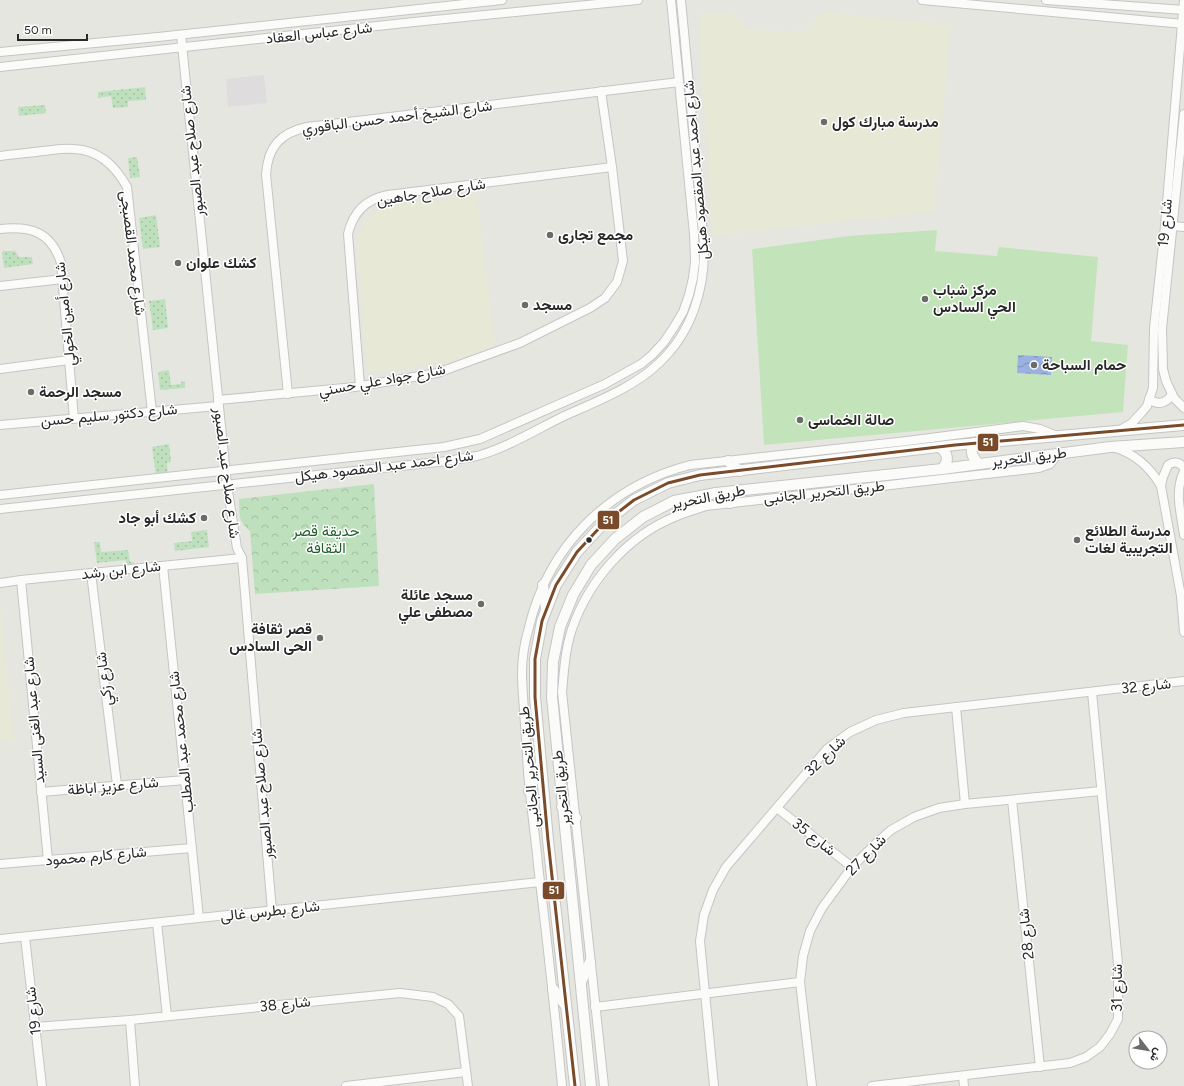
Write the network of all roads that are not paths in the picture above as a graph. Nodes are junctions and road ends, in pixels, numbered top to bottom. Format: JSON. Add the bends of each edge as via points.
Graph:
{"nodes":[{"id":1,"x":502,"y":0,"type":"edge"},
{"id":2,"x":638,"y":0,"type":"edge"},
{"id":3,"x":671,"y":0,"type":"edge"},
{"id":4,"x":681,"y":0,"type":"edge"},
{"id":5,"x":922,"y":0,"type":"edge"},
{"id":6,"x":1046,"y":0,"type":"edge"},
{"id":7,"x":1184,"y":0,"type":"edge"},
{"id":8,"x":1183,"y":10,"type":"edge"},
{"id":9,"x":1182,"y":23,"type":"edge"},
{"id":10,"x":181,"y":35,"type":"junction"},
{"id":11,"x":182,"y":47,"type":"junction"},
{"id":12,"x":0,"y":52,"type":"edge"},
{"id":13,"x":0,"y":67,"type":"edge"},
{"id":14,"x":679,"y":82,"type":"junction"},
{"id":15,"x":601,"y":91,"type":"junction"},
{"id":16,"x":1184,"y":114,"type":"edge"},
{"id":17,"x":0,"y":156,"type":"edge"},
{"id":18,"x":612,"y":168,"type":"junction"},
{"id":19,"x":1174,"y":226,"type":"junction"},
{"id":20,"x":1184,"y":227,"type":"edge"},
{"id":21,"x":0,"y":229,"type":"edge"},
{"id":22,"x":63,"y":279,"type":"junction"},
{"id":23,"x":0,"y":286,"type":"edge"},
{"id":24,"x":1158,"y":328,"type":"junction"},
{"id":25,"x":652,"y":355,"type":"junction"},
{"id":26,"x":70,"y":360,"type":"junction"},
{"id":27,"x":659,"y":363,"type":"junction"},
{"id":28,"x":0,"y":369,"type":"edge"},
{"id":29,"x":360,"y":386,"type":"junction"},
{"id":30,"x":288,"y":394,"type":"junction"},
{"id":31,"x":1172,"y":394,"type":"junction"},
{"id":32,"x":1150,"y":399,"type":"junction"},
{"id":33,"x":218,"y":403,"type":"junction"},
{"id":34,"x":1184,"y":408,"type":"edge"},
{"id":35,"x":152,"y":412,"type":"junction"},
{"id":36,"x":74,"y":419,"type":"junction"},
{"id":37,"x":0,"y":425,"type":"edge"},
{"id":38,"x":1184,"y":425,"type":"edge"},
{"id":39,"x":1118,"y":431,"type":"junction"},
{"id":40,"x":1058,"y":436,"type":"junction"},
{"id":41,"x":1184,"y":442,"type":"edge"},
{"id":42,"x":974,"y":443,"type":"junction"},
{"id":43,"x":444,"y":447,"type":"junction"},
{"id":44,"x":939,"y":447,"type":"junction"},
{"id":45,"x":1113,"y":447,"type":"junction"},
{"id":46,"x":1058,"y":454,"type":"junction"},
{"id":47,"x":447,"y":461,"type":"junction"},
{"id":48,"x":728,"y":461,"type":"junction"},
{"id":49,"x":979,"y":464,"type":"junction"},
{"id":50,"x":1184,"y":468,"type":"edge"},
{"id":51,"x":942,"y":469,"type":"junction"},
{"id":52,"x":740,"y":471,"type":"junction"},
{"id":53,"x":1184,"y":471,"type":"edge"},
{"id":54,"x":226,"y":472,"type":"junction"},
{"id":55,"x":227,"y":485,"type":"junction"},
{"id":56,"x":1161,"y":486,"type":"junction"},
{"id":57,"x":716,"y":493,"type":"junction"},
{"id":58,"x":0,"y":495,"type":"edge"},
{"id":59,"x":730,"y":503,"type":"junction"},
{"id":60,"x":0,"y":509,"type":"edge"},
{"id":61,"x":1184,"y":535,"type":"edge"},
{"id":62,"x":242,"y":558,"type":"junction"},
{"id":63,"x":163,"y":566,"type":"junction"},
{"id":64,"x":91,"y":573,"type":"junction"},
{"id":65,"x":21,"y":580,"type":"junction"},
{"id":66,"x":0,"y":583,"type":"edge"},
{"id":67,"x":543,"y":584,"type":"junction"},
{"id":68,"x":1182,"y":596,"type":"edge"},
{"id":69,"x":1183,"y":605,"type":"edge"},
{"id":70,"x":547,"y":610,"type":"junction"},
{"id":71,"x":1184,"y":632,"type":"edge"},
{"id":72,"x":1184,"y":681,"type":"edge"},
{"id":73,"x":1092,"y":692,"type":"junction"},
{"id":74,"x":956,"y":707,"type":"junction"},
{"id":75,"x":541,"y":763,"type":"junction"},
{"id":76,"x":185,"y":780,"type":"junction"},
{"id":77,"x":117,"y":785,"type":"junction"},
{"id":78,"x":530,"y":791,"type":"junction"},
{"id":79,"x":1101,"y":791,"type":"junction"},
{"id":80,"x":41,"y":792,"type":"junction"},
{"id":81,"x":1012,"y":800,"type":"junction"},
{"id":82,"x":965,"y":804,"type":"junction"},
{"id":83,"x":562,"y":807,"type":"junction"},
{"id":84,"x":777,"y":808,"type":"junction"},
{"id":85,"x":576,"y":818,"type":"junction"},
{"id":86,"x":192,"y":848,"type":"junction"},
{"id":87,"x":48,"y":860,"type":"junction"},
{"id":88,"x":0,"y":864,"type":"edge"},
{"id":89,"x":852,"y":867,"type":"junction"},
{"id":90,"x":540,"y":882,"type":"junction"},
{"id":91,"x":272,"y":911,"type":"junction"},
{"id":92,"x":200,"y":918,"type":"junction"},
{"id":93,"x":158,"y":923,"type":"junction"},
{"id":94,"x":25,"y":937,"type":"junction"},
{"id":95,"x":0,"y":939,"type":"edge"},
{"id":96,"x":590,"y":962,"type":"junction"},
{"id":97,"x":581,"y":982,"type":"junction"},
{"id":98,"x":800,"y":982,"type":"junction"},
{"id":99,"x":552,"y":989,"type":"junction"},
{"id":100,"x":705,"y":994,"type":"junction"},
{"id":101,"x":566,"y":1007,"type":"junction"},
{"id":102,"x":595,"y":1007,"type":"junction"},
{"id":103,"x":167,"y":1016,"type":"junction"},
{"id":104,"x":130,"y":1020,"type":"junction"},
{"id":105,"x":35,"y":1027,"type":"junction"},
{"id":106,"x":571,"y":1052,"type":"junction"},
{"id":107,"x":587,"y":1052,"type":"junction"},
{"id":108,"x":1040,"y":1067,"type":"junction"},
{"id":109,"x":466,"y":1072,"type":"junction"},
{"id":110,"x":963,"y":1076,"type":"junction"},
{"id":111,"x":362,"y":1085,"type":"edge"},
{"id":112,"x":42,"y":1086,"type":"edge"},
{"id":113,"x":135,"y":1086,"type":"edge"},
{"id":114,"x":346,"y":1086,"type":"edge"},
{"id":115,"x":468,"y":1086,"type":"edge"},
{"id":116,"x":562,"y":1086,"type":"edge"},
{"id":117,"x":575,"y":1086,"type":"edge"},
{"id":118,"x":591,"y":1086,"type":"edge"},
{"id":119,"x":604,"y":1086,"type":"edge"},
{"id":120,"x":714,"y":1086,"type":"edge"},
{"id":121,"x":812,"y":1086,"type":"edge"},
{"id":122,"x":872,"y":1086,"type":"edge"},
{"id":123,"x":964,"y":1086,"type":"edge"}],
"edges":[{"from":1,"to":10,"type":"street","name":"شارع عباس العقاد"},
{"from":2,"to":11,"type":"street","name":"شارع عباس العقاد"},
{"from":3,"to":14,"type":"street","name":"شارع احمد عبد المقصود هيكل"},
{"from":4,"to":27,"type":"street","name":"شارع احمد عبد المقصود هيكل","via":[[704,263],[698,300],[691,317],[683,334]]},
{"from":5,"to":9,"type":"street"},
{"from":6,"to":8,"type":"street"},
{"from":7,"to":8,"type":"street","name":"شارع 19"},
{"from":8,"to":9,"type":"street","name":"شارع 19"},
{"from":9,"to":24,"type":"street","name":"شارع 19"},
{"from":10,"to":11,"type":"street","name":"شارع صلاح عبد الصبور"},
{"from":10,"to":12,"type":"street","name":"شارع عباس العقاد"},
{"from":11,"to":13,"type":"street","name":"شارع عباس العقاد"},
{"from":11,"to":33,"type":"street","name":"شارع صلاح عبد الصبور"},
{"from":14,"to":15,"type":"street","name":"شارع الشيخ أحمد حسن الباقوري"},
{"from":14,"to":25,"type":"street","name":"شارع احمد عبد المقصود هيكل","via":[[695,262],[683,312],[664,342]]},
{"from":15,"to":18,"type":"street","name":"شارع جواد علي حسني"},
{"from":15,"to":30,"type":"street","name":"شارع الشيخ أحمد حسن الباقوري","via":[[307,127],[296,129],[277,142],[270,152],[266,174]]},
{"from":16,"to":19,"type":"street","name":"شارع 19"},
{"from":17,"to":35,"type":"street","name":"شارع محمد القصبجى","via":[[74,149],[92,153],[113,167],[127,187]]},
{"from":18,"to":29,"type":"street","name":"شارع جواد علي حسني","via":[[623,261],[617,282],[605,298],[594,306],[526,339],[449,369],[425,376]]},
{"from":18,"to":29,"type":"street","name":"شارع صلاح جاهين","via":[[379,197],[366,203],[354,217],[348,234]]},
{"from":19,"to":20,"type":"street"},
{"from":19,"to":24,"type":"street","name":"شارع 19"},
{"from":21,"to":22,"type":"street","name":"شارع أمين الخولي","via":[[26,228],[44,236],[59,256]]},
{"from":22,"to":23,"type":"street"},
{"from":22,"to":26,"type":"street","name":"شارع أمين الخولي"},
{"from":24,"to":31,"type":"street","name":"شارع 19","via":[[1163,369]]},
{"from":24,"to":32,"type":"street","name":"شارع 19"},
{"from":25,"to":27,"type":"street"},
{"from":25,"to":43,"type":"street","name":"شارع احمد عبد المقصود هيكل","via":[[605,384],[480,439]]},
{"from":26,"to":28,"type":"street"},
{"from":26,"to":36,"type":"street","name":"شارع أمين الخولي"},
{"from":27,"to":47,"type":"street","name":"شارع احمد عبد المقصود هيكل","via":[[617,391],[497,449]]},
{"from":29,"to":30,"type":"street","name":"شارع جواد علي حسني"},
{"from":30,"to":33,"type":"street","name":"شارع جواد علي حسني"},
{"from":31,"to":32,"type":"street","via":[[1162,403]]},
{"from":31,"to":34,"type":"street","name":"شارع 19"},
{"from":32,"to":39,"type":"street","name":"شارع 19","via":[[1137,418]]},
{"from":33,"to":35,"type":"street","name":"شارع دكتور سليم حسن"},
{"from":33,"to":54,"type":"street","name":"شارع صلاح عبد الصبور"},
{"from":35,"to":36,"type":"street","name":"شارع دكتور سليم حسن"},
{"from":36,"to":37,"type":"street","name":"شارع دكتور سليم حسن"},
{"from":38,"to":39,"type":"street","name":"طريق التحرير"},
{"from":39,"to":40,"type":"street","name":"طريق التحرير"},
{"from":40,"to":42,"type":"street","name":"طريق التحرير"},
{"from":40,"to":48,"type":"street","name":"طريق التحرير الجانبى","via":[[1023,426]]},
{"from":41,"to":45,"type":"street","name":"طريق التحرير"},
{"from":42,"to":44,"type":"street","name":"طريق التحرير"},
{"from":42,"to":49,"type":"street","via":[[972,453]]},
{"from":43,"to":47,"type":"street"},
{"from":43,"to":54,"type":"street","name":"شارع احمد عبد المقصود هيكل"},
{"from":44,"to":51,"type":"street","via":[[947,457]]},
{"from":44,"to":52,"type":"street","name":"طريق التحرير"},
{"from":45,"to":46,"type":"street","name":"طريق التحرير"},
{"from":45,"to":56,"type":"street","via":[[1137,459],[1151,471]]},
{"from":46,"to":49,"type":"street","name":"طريق التحرير"},
{"from":46,"to":59,"type":"street","name":"طريق التحرير الجانبى","via":[[1050,464],[1040,468]]},
{"from":47,"to":55,"type":"street","name":"شارع احمد عبد المقصود هيكل"},
{"from":48,"to":52,"type":"street"},
{"from":48,"to":67,"type":"street","name":"طريق التحرير الجانبى","via":[[675,469],[627,491],[599,511],[575,536]]},
{"from":49,"to":51,"type":"street","name":"طريق التحرير"},
{"from":50,"to":56,"type":"street","via":[[1176,463],[1168,465]]},
{"from":51,"to":57,"type":"street","name":"طريق التحرير"},
{"from":52,"to":70,"type":"street","name":"طريق التحرير","via":[[700,475],[668,483],[634,500],[603,524],[577,552],[556,585]]},
{"from":53,"to":61,"type":"street","via":[[1178,492]]},
{"from":54,"to":55,"type":"street","name":"شارع صلاح عبد الصبور"},
{"from":54,"to":58,"type":"street","name":"شارع احمد عبد المقصود هيكل"},
{"from":55,"to":60,"type":"street","name":"شارع احمد عبد المقصود هيكل"},
{"from":55,"to":62,"type":"street","name":"شارع صلاح عبد الصبور","via":[[237,548]]},
{"from":56,"to":68,"type":"street"},
{"from":57,"to":59,"type":"street"},
{"from":57,"to":83,"type":"street","name":"طريق التحرير","via":[[674,501],[643,517],[615,539],[591,565],[573,595],[560,627],[553,662],[552,697]]},
{"from":59,"to":85,"type":"street","name":"طريق التحرير الجانبى","via":[[706,506],[676,516],[648,531],[623,550],[601,574],[584,601],[572,630],[564,661],[562,692]]},
{"from":62,"to":63,"type":"street","name":"شارع ابن رشد"},
{"from":62,"to":91,"type":"street","name":"شارع صلاح عبد الصبور"},
{"from":63,"to":64,"type":"street","name":"شارع ابن رشد"},
{"from":63,"to":76,"type":"street","name":"شارع محمد عبد المطلب"},
{"from":64,"to":65,"type":"street","name":"شارع ابن رشد"},
{"from":64,"to":77,"type":"street","name":"شارع زكي"},
{"from":65,"to":66,"type":"street","name":"شارع ابن رشد"},
{"from":65,"to":80,"type":"street","name":"شارع عبد الغنى السيد"},
{"from":67,"to":70,"type":"street"},
{"from":67,"to":78,"type":"street","name":"طريق التحرير الجانبى","via":[[526,640],[522,671]]},
{"from":68,"to":69,"type":"street"},
{"from":69,"to":71,"type":"street"},
{"from":70,"to":75,"type":"street","name":"طريق التحرير","via":[[542,621],[535,659],[535,697]]},
{"from":72,"to":73,"type":"street","name":"شارع 32"},
{"from":73,"to":74,"type":"street","name":"شارع 32"},
{"from":73,"to":79,"type":"street","name":"شارع 31"},
{"from":74,"to":82,"type":"street"},
{"from":74,"to":84,"type":"street","name":"شارع 32","via":[[904,713],[876,720],[850,732],[827,749]]},
{"from":75,"to":78,"type":"street"},
{"from":75,"to":101,"type":"street","name":"طريق التحرير"},
{"from":76,"to":77,"type":"street","name":"شارع عزيز اباظة"},
{"from":76,"to":86,"type":"street","name":"شارع محمد عبد المطلب"},
{"from":77,"to":80,"type":"street","name":"شارع عزيز اباظة"},
{"from":78,"to":90,"type":"street","name":"طريق التحرير الجانبى"},
{"from":79,"to":81,"type":"street","name":"شارع 27"},
{"from":79,"to":108,"type":"street","name":"شارع 31","via":[[1118,964],[1118,1019],[1100,1047],[1086,1057],[1070,1063]]},
{"from":80,"to":87,"type":"street","name":"شارع عبد الغنى السيد"},
{"from":81,"to":82,"type":"street","name":"شارع 27"},
{"from":81,"to":108,"type":"street","name":"شارع 28"},
{"from":82,"to":89,"type":"street","name":"شارع 27","via":[[939,808],[914,817],[891,830]]},
{"from":83,"to":85,"type":"street"},
{"from":83,"to":97,"type":"street","name":"طريق التحرير"},
{"from":84,"to":89,"type":"street","name":"شارع 35"},
{"from":84,"to":100,"type":"street","name":"شارع 32","via":[[726,867],[713,890],[704,914],[700,941]]},
{"from":85,"to":96,"type":"street","name":"طريق التحرير الجانبى"},
{"from":86,"to":87,"type":"street","name":"شارع كارم محمود"},
{"from":86,"to":92,"type":"street","name":"شارع محمد عبد المطلب"},
{"from":87,"to":88,"type":"street","name":"شارع كارم محمود"},
{"from":89,"to":98,"type":"street","name":"شارع 27","via":[[822,908],[810,931],[803,956]]},
{"from":90,"to":91,"type":"street","name":"شارع بطرس غالى"},
{"from":90,"to":99,"type":"street","name":"طريق التحرير الجانبى"},
{"from":91,"to":92,"type":"street","name":"شارع بطرس غالى"},
{"from":92,"to":93,"type":"street","name":"شارع بطرس غالى"},
{"from":93,"to":94,"type":"street","name":"شارع بطرس غالى"},
{"from":93,"to":103,"type":"street"},
{"from":94,"to":95,"type":"street","name":"شارع بطرس غالى"},
{"from":94,"to":105,"type":"street","name":"شارع 19"},
{"from":96,"to":97,"type":"street"},
{"from":96,"to":102,"type":"street","name":"طريق التحرير الجانبى"},
{"from":97,"to":107,"type":"street","name":"طريق التحرير"},
{"from":98,"to":100,"type":"street"},
{"from":98,"to":121,"type":"street","name":"شارع 27"},
{"from":99,"to":101,"type":"street"},
{"from":99,"to":116,"type":"street","name":"طريق التحرير الجانبى"},
{"from":100,"to":102,"type":"street"},
{"from":100,"to":120,"type":"street","name":"شارع 32"},
{"from":101,"to":106,"type":"street","name":"طريق التحرير"},
{"from":102,"to":119,"type":"street","name":"طريق التحرير الجانبى"},
{"from":103,"to":104,"type":"street","name":"شارع 38"},
{"from":103,"to":109,"type":"street","name":"شارع 38","via":[[400,993],[433,997],[448,1004],[459,1016]]},
{"from":104,"to":105,"type":"street","name":"شارع 38"},
{"from":104,"to":113,"type":"street"},
{"from":105,"to":112,"type":"street","name":"شارع 19"},
{"from":106,"to":107,"type":"street","via":[[576,1056]]},
{"from":106,"to":117,"type":"street","name":"طريق التحرير"},
{"from":107,"to":118,"type":"street","name":"طريق التحرير"},
{"from":108,"to":110,"type":"street","name":"شارع 31"},
{"from":109,"to":111,"type":"street"},
{"from":109,"to":115,"type":"street","name":"شارع 38"},
{"from":110,"to":122,"type":"street","name":"شارع 31"},
{"from":110,"to":123,"type":"street"},
{"from":111,"to":114,"type":"street"},
{"from":117,"to":118,"type":"street","via":[[582,1081],[589,1082]]}]}
